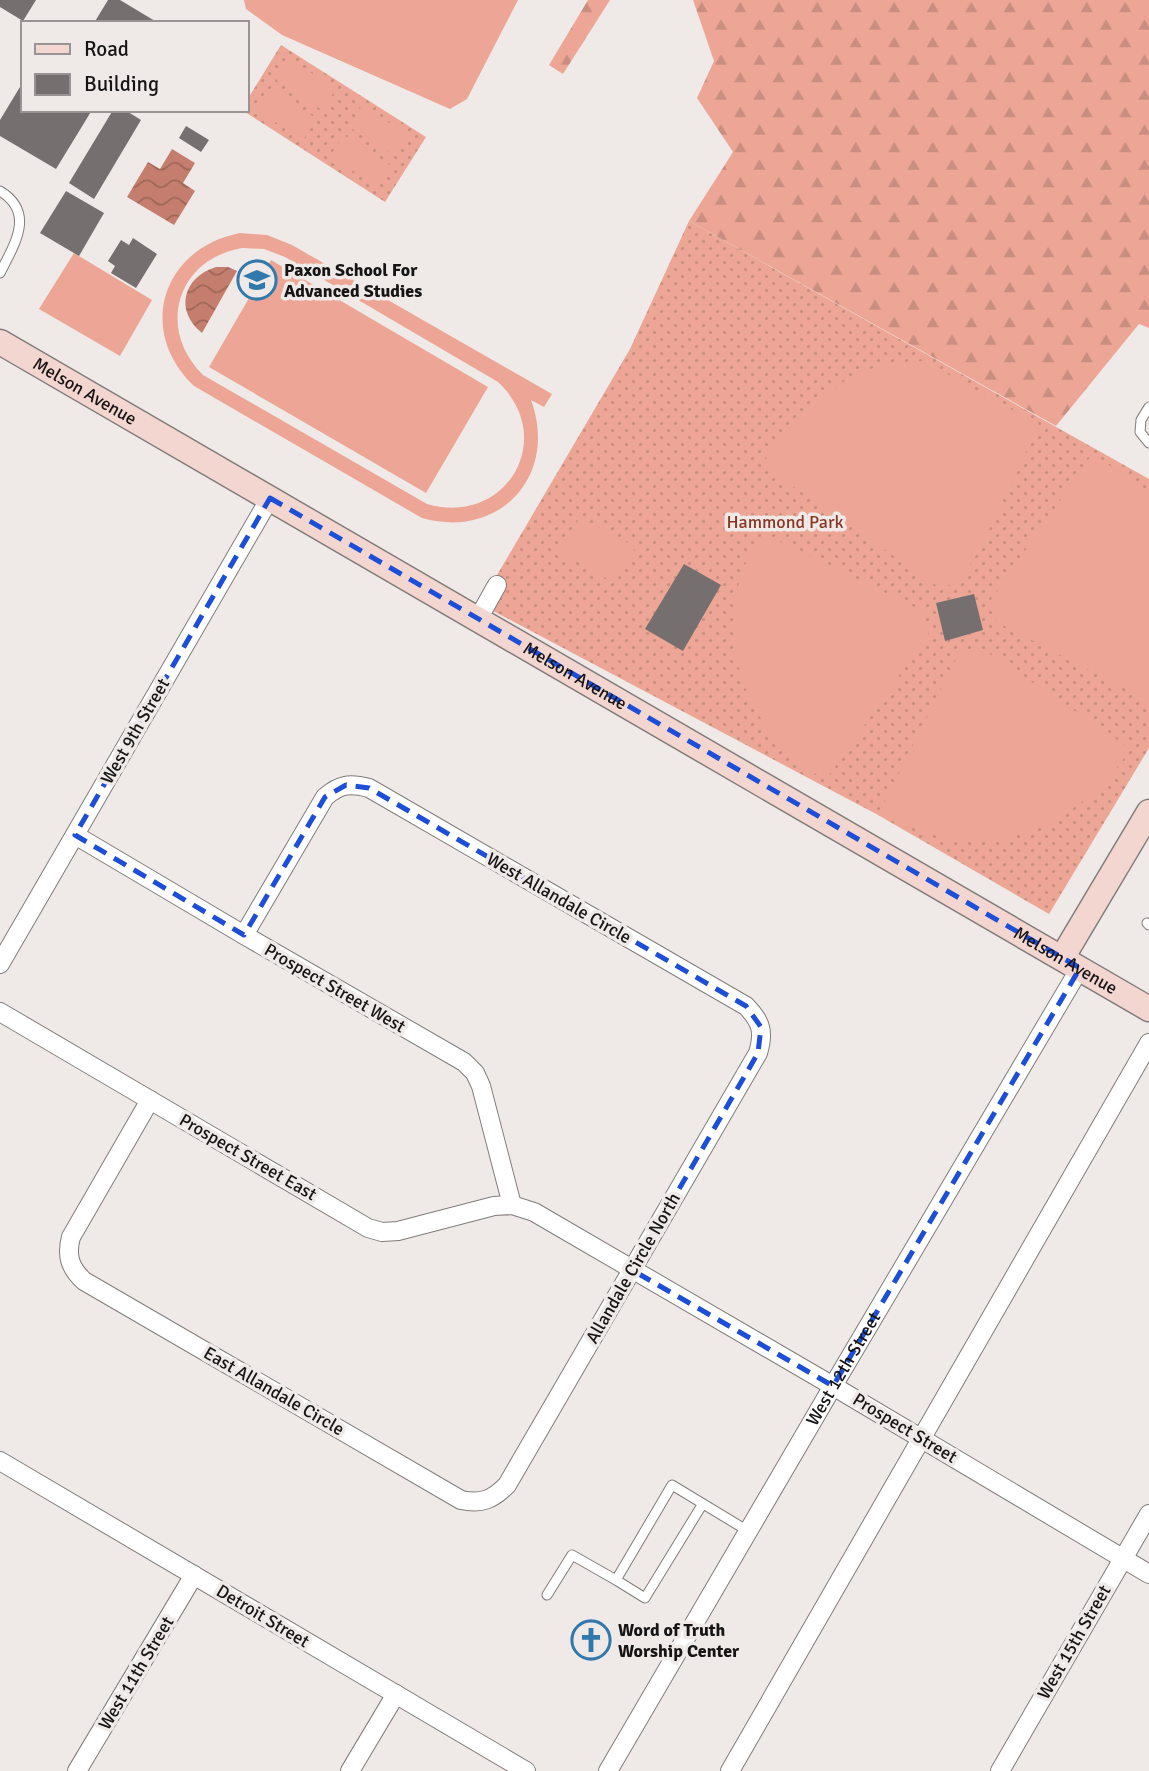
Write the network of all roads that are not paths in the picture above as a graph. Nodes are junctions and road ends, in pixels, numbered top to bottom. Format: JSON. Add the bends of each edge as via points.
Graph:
{"nodes":[{"id":1,"x":0,"y":191,"type":"edge"},
{"id":2,"x":0,"y":273,"type":"edge"},
{"id":3,"x":0,"y":342,"type":"edge"},
{"id":4,"x":1149,"y":407,"type":"edge"},
{"id":5,"x":1149,"y":443,"type":"edge"},
{"id":6,"x":270,"y":498,"type":"junction"},
{"id":7,"x":497,"y":585,"type":"dead end"},
{"id":8,"x":478,"y":619,"type":"junction"},
{"id":9,"x":1149,"y":812,"type":"edge"},
{"id":10,"x":75,"y":835,"type":"junction"},
{"id":11,"x":244,"y":935,"type":"junction"},
{"id":12,"x":1071,"y":963,"type":"junction"},
{"id":13,"x":0,"y":964,"type":"edge"},
{"id":14,"x":1149,"y":1009,"type":"edge"},
{"id":15,"x":0,"y":1013,"type":"edge"},
{"id":16,"x":761,"y":1027,"type":"joint"},
{"id":17,"x":1149,"y":1043,"type":"edge"},
{"id":18,"x":150,"y":1100,"type":"junction"},
{"id":19,"x":512,"y":1205,"type":"junction"},
{"id":20,"x":632,"y":1270,"type":"junction"},
{"id":21,"x":833,"y":1386,"type":"junction"},
{"id":22,"x":921,"y":1438,"type":"junction"},
{"id":23,"x":0,"y":1461,"type":"edge"},
{"id":24,"x":488,"y":1500,"type":"joint"},
{"id":25,"x":702,"y":1505,"type":"junction"},
{"id":26,"x":1149,"y":1514,"type":"edge"},
{"id":27,"x":748,"y":1531,"type":"junction"},
{"id":28,"x":1123,"y":1559,"type":"junction"},
{"id":29,"x":1149,"y":1574,"type":"edge"},
{"id":30,"x":194,"y":1575,"type":"junction"},
{"id":31,"x":616,"y":1580,"type":"junction"},
{"id":32,"x":547,"y":1595,"type":"dead end"},
{"id":33,"x":396,"y":1694,"type":"junction"},
{"id":34,"x":77,"y":1771,"type":"edge"},
{"id":35,"x":350,"y":1771,"type":"edge"},
{"id":36,"x":526,"y":1771,"type":"edge"},
{"id":37,"x":608,"y":1771,"type":"edge"},
{"id":38,"x":730,"y":1771,"type":"edge"},
{"id":39,"x":1000,"y":1771,"type":"edge"}],
"edges":[{"from":1,"to":2,"type":"lane","via":[[11,198],[20,219],[16,241]]},
{"from":3,"to":6,"type":"street","name":"Melson Avenue"},
{"from":4,"to":5,"type":"lane","via":[[1140,432]]},
{"from":6,"to":8,"type":"street","name":"Melson Avenue"},
{"from":6,"to":10,"type":"street","name":"West 9th Street"},
{"from":7,"to":8,"type":"street"},
{"from":8,"to":12,"type":"street","name":"Melson Avenue"},
{"from":9,"to":12,"type":"street","name":"West 12th Street"},
{"from":10,"to":11,"type":"street","name":"Prospect Street West"},
{"from":10,"to":13,"type":"street","name":"West 9th Street"},
{"from":11,"to":16,"type":"street","name":"West Allandale Circle","via":[[325,797],[335,788],[357,785],[746,1006]]},
{"from":11,"to":19,"type":"street","name":"Prospect Street West","via":[[464,1062],[475,1073]]},
{"from":12,"to":14,"type":"street","name":"Melson Avenue"},
{"from":12,"to":21,"type":"street","name":"West 12th Street"},
{"from":15,"to":18,"type":"street","name":"Prospect Street East"},
{"from":16,"to":20,"type":"street","name":"Allandale Circle North","via":[[758,1053]]},
{"from":17,"to":22,"type":"street"},
{"from":18,"to":19,"type":"street","name":"Prospect Street East","via":[[368,1228],[398,1231],[475,1209]]},
{"from":18,"to":24,"type":"street","name":"East Allandale Circle","via":[[71,1237],[67,1250],[75,1272],[461,1500]]},
{"from":19,"to":20,"type":"street","name":"Prospect Street"},
{"from":20,"to":21,"type":"street","name":"Prospect Street"},
{"from":20,"to":24,"type":"street","name":"Allandale Circle North","via":[[507,1485]]},
{"from":21,"to":22,"type":"street","name":"Prospect Street"},
{"from":21,"to":27,"type":"street","name":"West 12th Street"},
{"from":22,"to":28,"type":"street","name":"Prospect Street"},
{"from":22,"to":38,"type":"street"},
{"from":23,"to":30,"type":"street","name":"Detroit Street"},
{"from":25,"to":27,"type":"lane"},
{"from":25,"to":31,"type":"lane","via":[[645,1598]]},
{"from":25,"to":31,"type":"lane","via":[[672,1485]]},
{"from":26,"to":28,"type":"street","name":"West 15th Street"},
{"from":27,"to":37,"type":"street","name":"West 12th Street"},
{"from":28,"to":29,"type":"street","name":"Prospect Street"},
{"from":28,"to":39,"type":"street","name":"West 15th Street"},
{"from":30,"to":33,"type":"street","name":"Detroit Street"},
{"from":30,"to":34,"type":"street","name":"West 11th Street"},
{"from":31,"to":32,"type":"lane","via":[[572,1555]]},
{"from":33,"to":35,"type":"street"},
{"from":33,"to":36,"type":"street","name":"Detroit Street"}]}
